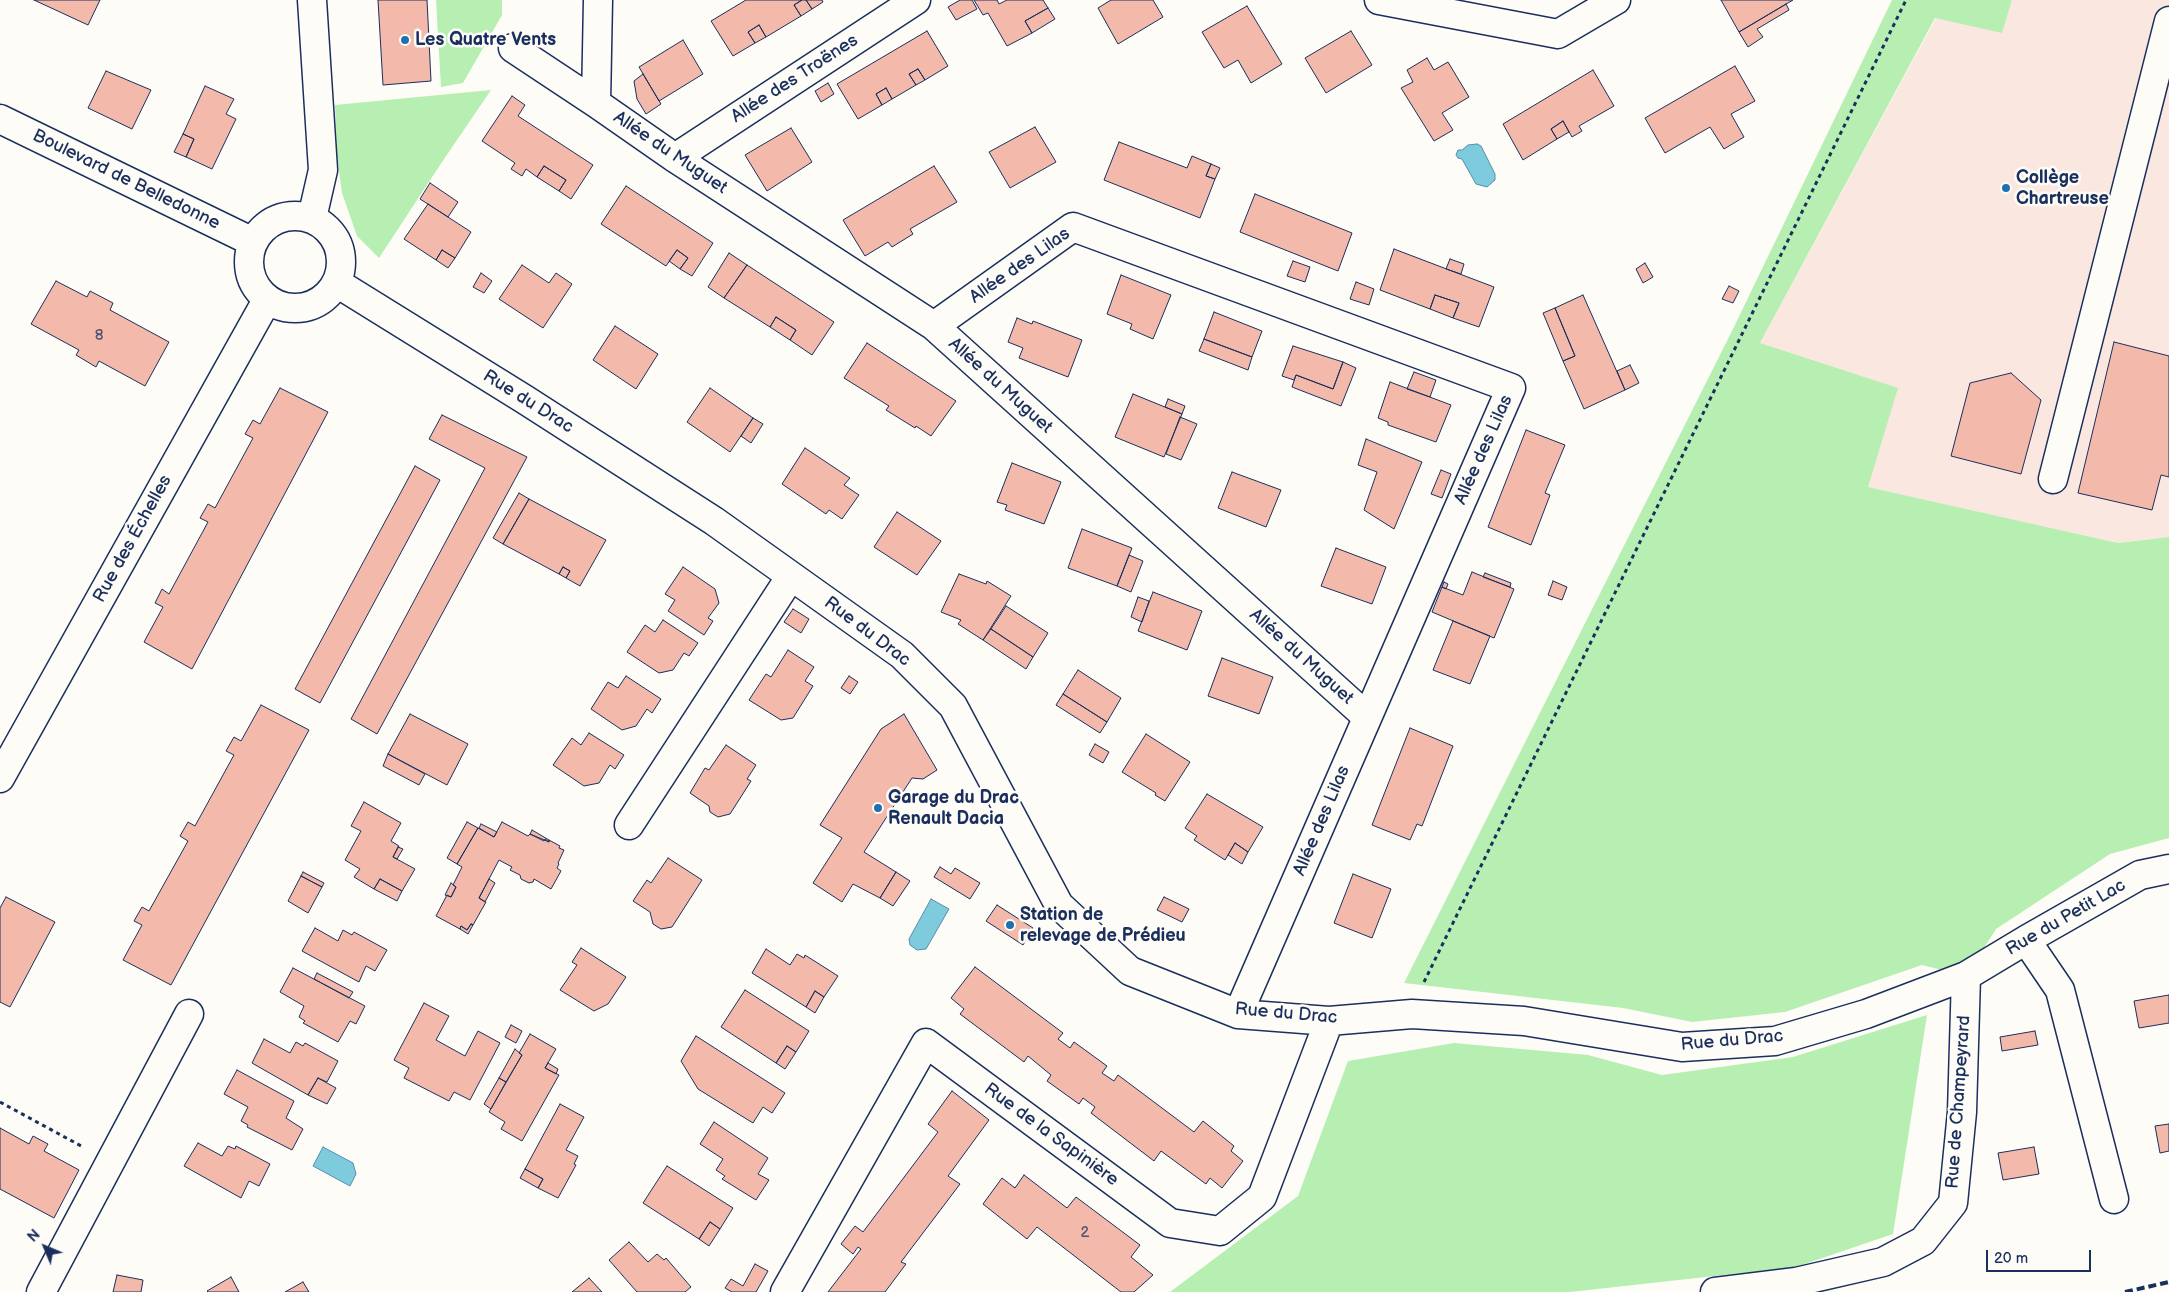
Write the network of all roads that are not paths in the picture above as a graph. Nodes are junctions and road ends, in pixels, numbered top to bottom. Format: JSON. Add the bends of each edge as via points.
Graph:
{"nodes":[{"id":1,"x":312,"y":0,"type":"edge"},
{"id":2,"x":598,"y":0,"type":"edge"},
{"id":3,"x":916,"y":0,"type":"edge"},
{"id":4,"x":1379,"y":0,"type":"edge"},
{"id":5,"x":1616,"y":0,"type":"edge"},
{"id":6,"x":2169,"y":21,"type":"edge"},
{"id":7,"x":513,"y":48,"type":"dead end"},
{"id":8,"x":596,"y":103,"type":"junction"},
{"id":9,"x":0,"y":119,"type":"edge"},
{"id":10,"x":675,"y":158,"type":"junction"},
{"id":11,"x":312,"y":218,"type":"junction"},
{"id":12,"x":253,"y":242,"type":"junction"},
{"id":13,"x":337,"y":283,"type":"junction"},
{"id":14,"x":267,"y":300,"type":"junction"},
{"id":15,"x":934,"y":326,"type":"junction"},
{"id":16,"x":2053,"y":479,"type":"dead end"},
{"id":17,"x":791,"y":576,"type":"junction"},
{"id":18,"x":1367,"y":717,"type":"junction"},
{"id":19,"x":0,"y":778,"type":"edge"},
{"id":20,"x":629,"y":824,"type":"dead end"},
{"id":21,"x":2169,"y":869,"type":"edge"},
{"id":22,"x":2026,"y":940,"type":"junction"},
{"id":23,"x":1966,"y":976,"type":"junction"},
{"id":24,"x":189,"y":1014,"type":"dead end"},
{"id":25,"x":1238,"y":1014,"type":"junction"},
{"id":26,"x":1329,"y":1021,"type":"junction"},
{"id":27,"x":2114,"y":1199,"type":"dead end"},
{"id":28,"x":41,"y":1292,"type":"edge"},
{"id":29,"x":785,"y":1292,"type":"edge"},
{"id":30,"x":1715,"y":1292,"type":"edge"}],
"edges":[{"from":1,"to":11,"type":"street","via":[[323,170]]},
{"from":2,"to":8,"type":"street","name":"Allée du Muguet"},
{"from":3,"to":10,"type":"street","name":"Allée des Troënes"},
{"from":4,"to":5,"type":"street","via":[[1558,34]]},
{"from":6,"to":16,"type":"street"},
{"from":7,"to":8,"type":"street","name":"Allée du Muguet"},
{"from":8,"to":10,"type":"street","name":"Allée du Muguet"},
{"from":9,"to":12,"type":"street","name":"Boulevard de Belledonne"},
{"from":10,"to":15,"type":"street","name":"Allée du Muguet"},
{"from":11,"to":12,"type":"street","via":[[288,216],[264,227]]},
{"from":11,"to":13,"type":"street","via":[[332,232],[342,260]]},
{"from":12,"to":14,"type":"street","via":[[248,258],[251,280]]},
{"from":13,"to":14,"type":"street","via":[[317,304],[286,309]]},
{"from":13,"to":17,"type":"street","name":"Rue du Drac","via":[[714,521]]},
{"from":14,"to":19,"type":"street","name":"Rue des Échelles"},
{"from":15,"to":18,"type":"street","name":"Allée du Muguet"},
{"from":15,"to":18,"type":"street","name":"Allée des Lilas","via":[[1073,226],[1511,388]]},
{"from":17,"to":20,"type":"street"},
{"from":17,"to":25,"type":"street","name":"Rue du Drac","via":[[902,655],[953,706],[1059,904],[1130,971]]},
{"from":18,"to":25,"type":"street","name":"Allée des Lilas"},
{"from":21,"to":22,"type":"street","name":"Rue du Petit Lac","via":[[2140,875]]},
{"from":22,"to":23,"type":"street","name":"Rue du Petit Lac"},
{"from":22,"to":27,"type":"street","via":[[2060,990]]},
{"from":23,"to":26,"type":"street","name":"Rue du Drac","via":[[1866,1014],[1775,1041],[1682,1047],[1524,1021],[1412,1014]]},
{"from":23,"to":30,"type":"street","name":"Rue de Champeyrard","via":[[1962,1112],[1953,1203],[1923,1241],[1883,1262],[1796,1282]]},
{"from":24,"to":28,"type":"street"},
{"from":25,"to":26,"type":"street","name":"Rue du Drac"},
{"from":26,"to":29,"type":"street","name":"Rue de la Sapinière","via":[[1262,1197],[1220,1231],[1170,1223],[926,1043]]}]}
